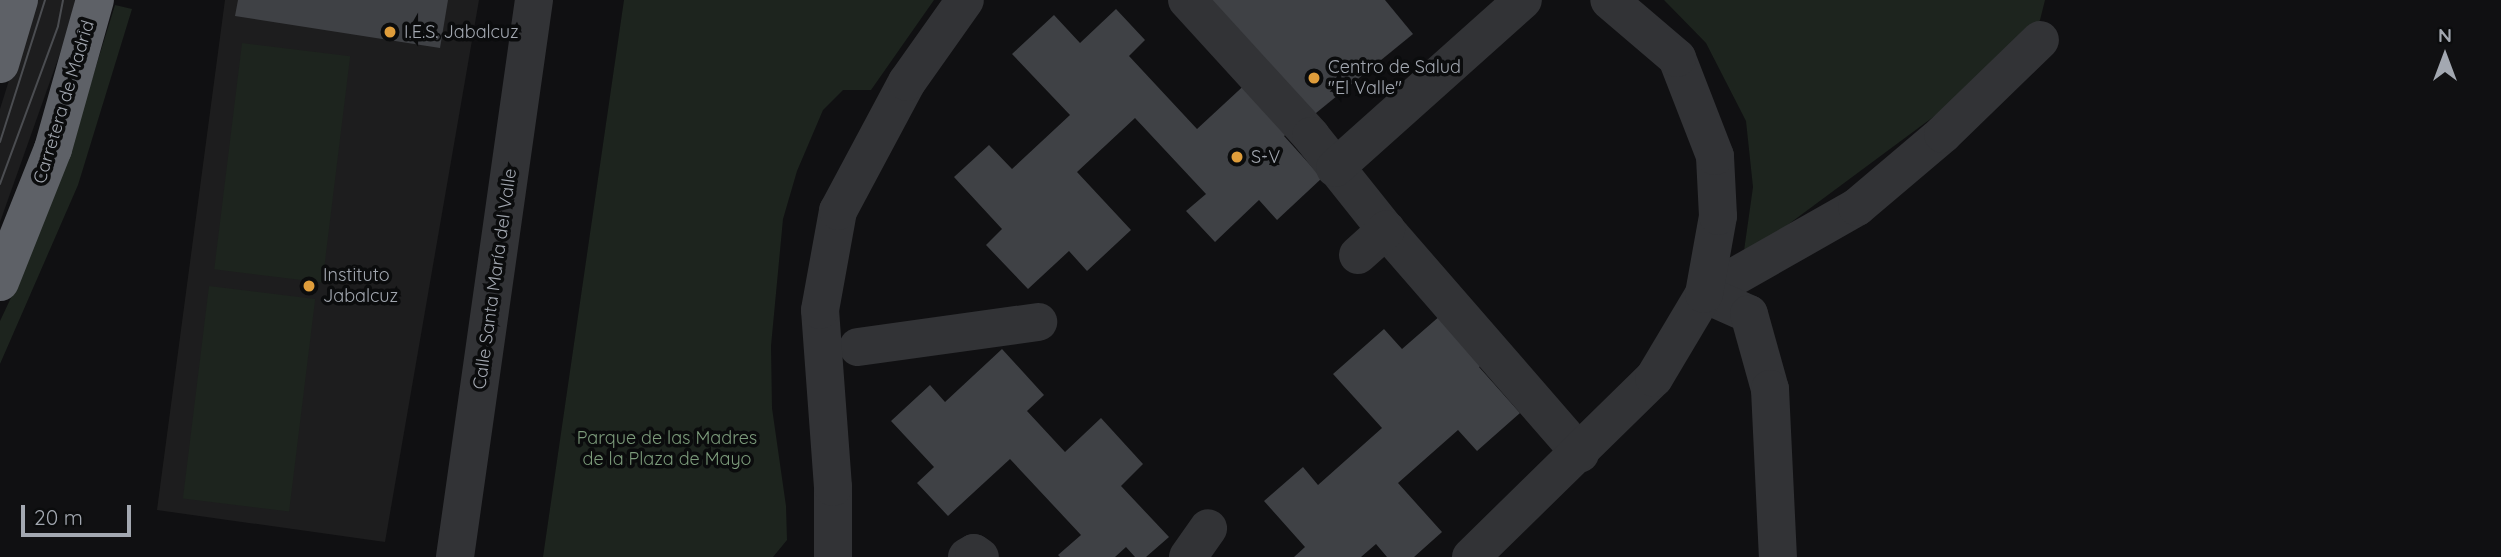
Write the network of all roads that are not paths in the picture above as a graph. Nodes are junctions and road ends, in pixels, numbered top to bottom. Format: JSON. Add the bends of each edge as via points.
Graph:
{"nodes":[{"id":1,"x":95,"y":0,"type":"edge"},
{"id":2,"x":534,"y":0,"type":"edge"},
{"id":3,"x":965,"y":0,"type":"edge"},
{"id":4,"x":1187,"y":0,"type":"edge"},
{"id":5,"x":1523,"y":0,"type":"edge"},
{"id":6,"x":1609,"y":0,"type":"edge"},
{"id":7,"x":11,"y":10,"type":"edge"},
{"id":8,"x":2040,"y":40,"type":"dead end"},
{"id":9,"x":0,"y":64,"type":"edge"},
{"id":10,"x":1335,"y":168,"type":"junction"},
{"id":11,"x":1386,"y":230,"type":"junction"},
{"id":12,"x":1358,"y":255,"type":"dead end"},
{"id":13,"x":0,"y":282,"type":"edge"},
{"id":14,"x":1704,"y":294,"type":"junction"},
{"id":15,"x":1038,"y":322,"type":"dead end"},
{"id":16,"x":858,"y":347,"type":"dead end"},
{"id":17,"x":1580,"y":453,"type":"junction"},
{"id":18,"x":455,"y":557,"type":"edge"},
{"id":19,"x":833,"y":557,"type":"edge"},
{"id":20,"x":967,"y":557,"type":"edge"},
{"id":21,"x":980,"y":557,"type":"edge"},
{"id":22,"x":1471,"y":557,"type":"edge"},
{"id":23,"x":1778,"y":557,"type":"edge"}],
"edges":[{"from":1,"to":13,"type":"highway","name":"Carretera de Madrid","via":[[53,149]]},
{"from":2,"to":18,"type":"street","name":"Calle Santa María del Valle"},
{"from":3,"to":19,"type":"street","via":[[907,82],[838,211],[820,310],[833,487]]},
{"from":4,"to":10,"type":"street"},
{"from":5,"to":10,"type":"street"},
{"from":6,"to":14,"type":"street","via":[[1677,58],[1715,156],[1718,216]]},
{"from":7,"to":9,"type":"highway"},
{"from":8,"to":14,"type":"street","via":[[1943,134],[1857,207]]},
{"from":10,"to":11,"type":"street"},
{"from":11,"to":12,"type":"street"},
{"from":11,"to":17,"type":"street"},
{"from":14,"to":17,"type":"street","via":[[1654,378]]},
{"from":14,"to":23,"type":"street","via":[[1749,314],[1770,389]]},
{"from":15,"to":16,"type":"street"},
{"from":17,"to":22,"type":"street"},
{"from":20,"to":21,"type":"street","via":[[974,553]]}]}
